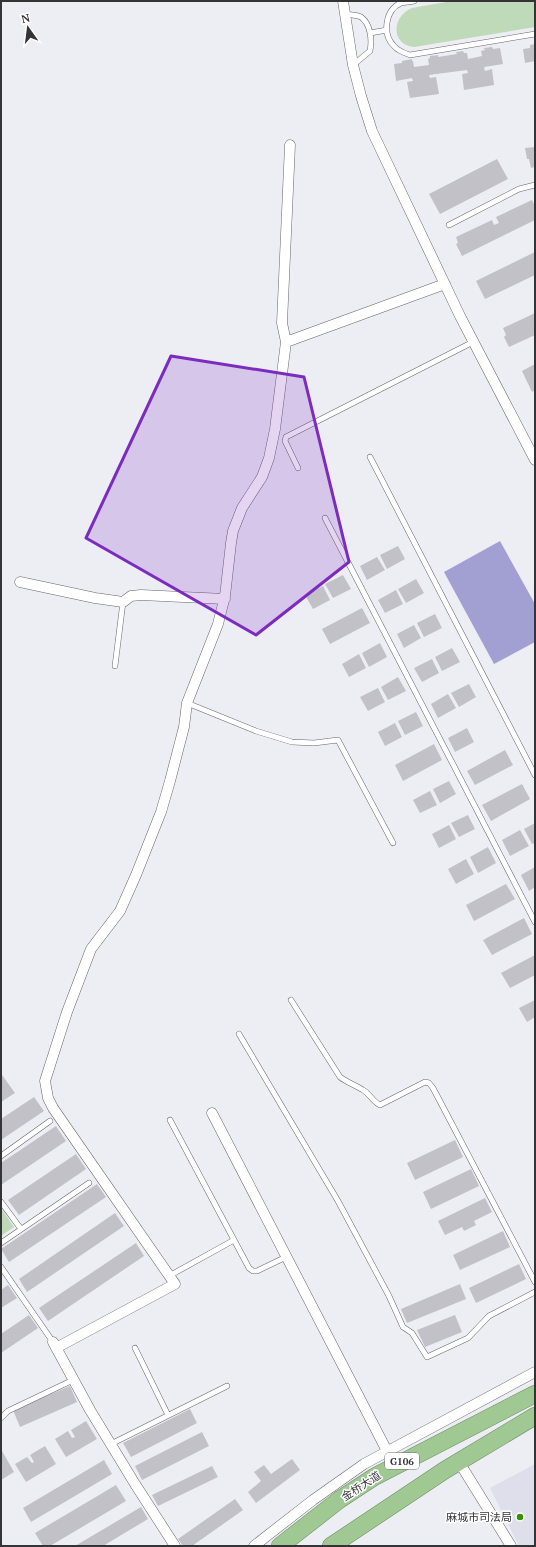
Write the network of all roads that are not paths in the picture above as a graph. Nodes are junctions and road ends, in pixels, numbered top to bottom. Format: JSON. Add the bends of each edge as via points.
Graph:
{"nodes":[{"id":1,"x":343,"y":1,"type":"edge"},
{"id":2,"x":414,"y":1,"type":"edge"},
{"id":3,"x":345,"y":14,"type":"junction"},
{"id":4,"x":387,"y":30,"type":"junction"},
{"id":5,"x":370,"y":34,"type":"junction"},
{"id":6,"x":535,"y":34,"type":"edge"},
{"id":7,"x":353,"y":65,"type":"junction"},
{"id":8,"x":290,"y":145,"type":"dead end"},
{"id":9,"x":535,"y":184,"type":"edge"},
{"id":10,"x":449,"y":225,"type":"dead end"},
{"id":11,"x":445,"y":284,"type":"junction"},
{"id":12,"x":286,"y":342,"type":"junction"},
{"id":13,"x":473,"y":342,"type":"junction"},
{"id":14,"x":370,"y":458,"type":"dead end"},
{"id":15,"x":535,"y":460,"type":"edge"},
{"id":16,"x":298,"y":468,"type":"dead end"},
{"id":17,"x":325,"y":518,"type":"dead end"},
{"id":18,"x":20,"y":582,"type":"dead end"},
{"id":19,"x":224,"y":599,"type":"junction"},
{"id":20,"x":123,"y":602,"type":"junction"},
{"id":21,"x":115,"y":666,"type":"dead end"},
{"id":22,"x":187,"y":703,"type":"junction"},
{"id":23,"x":535,"y":775,"type":"edge"},
{"id":24,"x":393,"y":843,"type":"dead end"},
{"id":25,"x":535,"y":922,"type":"edge"},
{"id":26,"x":290,"y":1000,"type":"dead end"},
{"id":27,"x":239,"y":1034,"type":"dead end"},
{"id":28,"x":212,"y":1113,"type":"dead end"},
{"id":29,"x":170,"y":1120,"type":"dead end"},
{"id":30,"x":50,"y":1121,"type":"dead end"},
{"id":31,"x":1,"y":1156,"type":"edge"},
{"id":32,"x":89,"y":1183,"type":"dead end"},
{"id":33,"x":1,"y":1202,"type":"edge"},
{"id":34,"x":21,"y":1229,"type":"junction"},
{"id":35,"x":234,"y":1240,"type":"junction"},
{"id":36,"x":1,"y":1243,"type":"edge"},
{"id":37,"x":286,"y":1257,"type":"junction"},
{"id":38,"x":1,"y":1266,"type":"edge"},
{"id":39,"x":169,"y":1276,"type":"junction"},
{"id":40,"x":535,"y":1282,"type":"edge"},
{"id":41,"x":535,"y":1292,"type":"edge"},
{"id":42,"x":55,"y":1345,"type":"junction"},
{"id":43,"x":135,"y":1348,"type":"dead end"},
{"id":44,"x":535,"y":1372,"type":"edge"},
{"id":45,"x":73,"y":1380,"type":"junction"},
{"id":46,"x":227,"y":1386,"type":"dead end"},
{"id":47,"x":535,"y":1394,"type":"edge"},
{"id":48,"x":168,"y":1415,"type":"junction"},
{"id":49,"x":535,"y":1416,"type":"edge"},
{"id":50,"x":1,"y":1418,"type":"edge"},
{"id":51,"x":110,"y":1444,"type":"junction"},
{"id":52,"x":387,"y":1451,"type":"junction"},
{"id":53,"x":459,"y":1462,"type":"junction"},
{"id":54,"x":176,"y":1546,"type":"edge"},
{"id":55,"x":254,"y":1546,"type":"edge"},
{"id":56,"x":280,"y":1546,"type":"edge"},
{"id":57,"x":331,"y":1546,"type":"edge"},
{"id":58,"x":511,"y":1546,"type":"edge"}],
"edges":[{"from":1,"to":3,"type":"street"},
{"from":2,"to":4,"type":"lane","via":[[402,3],[392,12],[388,17]]},
{"from":3,"to":5,"type":"lane","via":[[361,17]]},
{"from":3,"to":7,"type":"street"},
{"from":4,"to":5,"type":"lane"},
{"from":4,"to":6,"type":"lane","via":[[394,46],[410,55]]},
{"from":5,"to":7,"type":"lane","via":[[370,51]]},
{"from":7,"to":11,"type":"street","via":[[375,138]]},
{"from":8,"to":12,"type":"street","via":[[282,322]]},
{"from":9,"to":10,"type":"lane","via":[[519,189]]},
{"from":11,"to":12,"type":"street"},
{"from":11,"to":13,"type":"street"},
{"from":12,"to":19,"type":"street","via":[[269,458],[262,477],[242,508],[233,531]]},
{"from":13,"to":15,"type":"street"},
{"from":13,"to":16,"type":"lane","via":[[286,437],[285,441]]},
{"from":14,"to":23,"type":"lane"},
{"from":17,"to":25,"type":"lane"},
{"from":18,"to":20,"type":"street"},
{"from":19,"to":20,"type":"street","via":[[141,594],[131,596]]},
{"from":19,"to":22,"type":"street","via":[[218,624]]},
{"from":20,"to":21,"type":"lane"},
{"from":22,"to":24,"type":"lane","via":[[256,731],[292,742],[338,740]]},
{"from":22,"to":39,"type":"street","via":[[184,726],[161,812],[120,911],[91,949],[45,1081],[53,1108]]},
{"from":26,"to":40,"type":"lane","via":[[340,1077],[363,1090],[376,1103],[380,1105],[425,1082],[434,1088]]},
{"from":27,"to":41,"type":"lane","via":[[338,1201],[403,1327],[412,1333],[427,1357],[468,1338],[489,1316]]},
{"from":28,"to":37,"type":"street"},
{"from":29,"to":35,"type":"lane"},
{"from":30,"to":31,"type":"lane"},
{"from":32,"to":34,"type":"lane"},
{"from":33,"to":34,"type":"lane"},
{"from":34,"to":36,"type":"lane"},
{"from":35,"to":37,"type":"lane","via":[[253,1271]]},
{"from":35,"to":39,"type":"lane"},
{"from":37,"to":52,"type":"street"},
{"from":38,"to":42,"type":"lane"},
{"from":39,"to":42,"type":"street","via":[[175,1284]]},
{"from":42,"to":45,"type":"street"},
{"from":43,"to":48,"type":"lane"},
{"from":44,"to":52,"type":"street"},
{"from":45,"to":50,"type":"lane","via":[[8,1411]]},
{"from":45,"to":51,"type":"street"},
{"from":46,"to":48,"type":"lane"},
{"from":47,"to":56,"type":"highway","name":"金桥大道","number":"G106","via":[[374,1477]]},
{"from":48,"to":51,"type":"lane"},
{"from":49,"to":53,"type":"highway","number":"G106"},
{"from":51,"to":54,"type":"street"},
{"from":52,"to":55,"type":"street","via":[[338,1482]]},
{"from":53,"to":57,"type":"highway","number":"G106"},
{"from":53,"to":58,"type":"street"}]}
